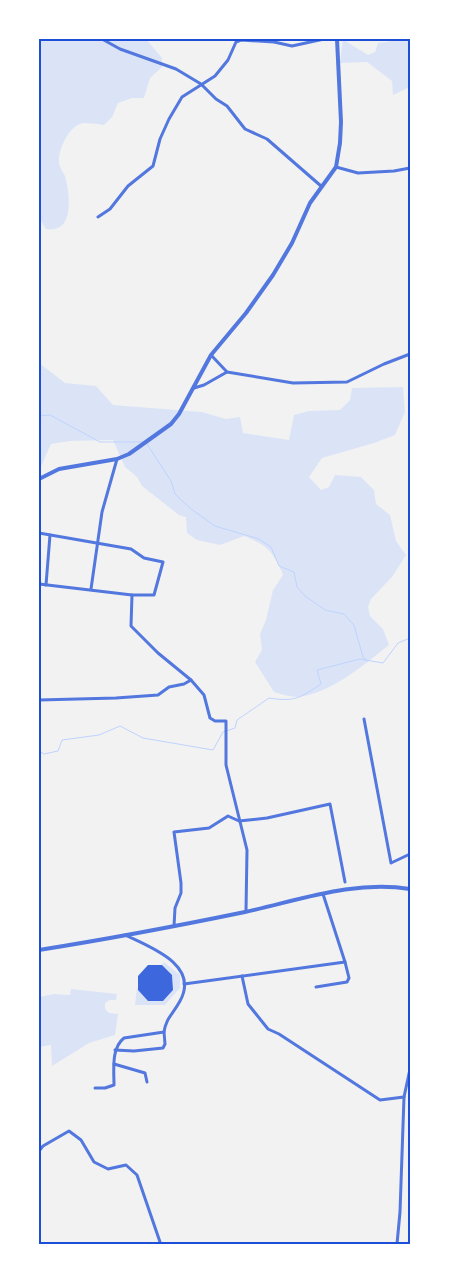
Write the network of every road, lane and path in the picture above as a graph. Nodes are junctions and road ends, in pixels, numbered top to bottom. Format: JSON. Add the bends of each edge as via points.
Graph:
{"nodes":[{"id":1,"x":102,"y":39,"type":"edge"},
{"id":2,"x":324,"y":39,"type":"edge"},
{"id":3,"x":337,"y":39,"type":"edge"},
{"id":4,"x":201,"y":84,"type":"junction"},
{"id":5,"x":336,"y":166,"type":"junction"},
{"id":6,"x":410,"y":168,"type":"edge"},
{"id":7,"x":321,"y":186,"type":"junction"},
{"id":8,"x":98,"y":217,"type":"dead end"},
{"id":9,"x":211,"y":354,"type":"junction"},
{"id":10,"x":410,"y":354,"type":"edge"},
{"id":11,"x":227,"y":372,"type":"junction"},
{"id":12,"x":193,"y":388,"type":"junction"},
{"id":13,"x":117,"y":459,"type":"junction"},
{"id":14,"x":39,"y":479,"type":"edge"},
{"id":15,"x":39,"y":533,"type":"edge"},
{"id":16,"x":50,"y":535,"type":"junction"},
{"id":17,"x":96,"y":544,"type":"junction"},
{"id":18,"x":39,"y":584,"type":"edge"},
{"id":19,"x":46,"y":585,"type":"junction"},
{"id":20,"x":91,"y":589,"type":"junction"},
{"id":21,"x":132,"y":595,"type":"junction"},
{"id":22,"x":191,"y":680,"type":"junction"},
{"id":23,"x":39,"y":700,"type":"edge"},
{"id":24,"x":364,"y":719,"type":"dead end"},
{"id":25,"x":239,"y":821,"type":"junction"},
{"id":26,"x":410,"y":854,"type":"edge"},
{"id":27,"x":345,"y":882,"type":"dead end"},
{"id":28,"x":410,"y":888,"type":"edge"},
{"id":29,"x":323,"y":894,"type":"junction"},
{"id":30,"x":246,"y":911,"type":"junction"},
{"id":31,"x":174,"y":926,"type":"junction"},
{"id":32,"x":125,"y":935,"type":"junction"},
{"id":33,"x":39,"y":950,"type":"edge"},
{"id":34,"x":345,"y":962,"type":"junction"},
{"id":35,"x":242,"y":976,"type":"junction"},
{"id":36,"x":184,"y":984,"type":"junction"},
{"id":37,"x":316,"y":987,"type":"dead end"},
{"id":38,"x":164,"y":1032,"type":"junction"},
{"id":39,"x":115,"y":1050,"type":"junction"},
{"id":40,"x":114,"y":1064,"type":"junction"},
{"id":41,"x":410,"y":1069,"type":"edge"},
{"id":42,"x":147,"y":1082,"type":"dead end"},
{"id":43,"x":95,"y":1088,"type":"dead end"},
{"id":44,"x":404,"y":1097,"type":"junction"},
{"id":45,"x":39,"y":1151,"type":"edge"},
{"id":46,"x":158,"y":1244,"type":"edge"},
{"id":47,"x":397,"y":1244,"type":"edge"}],
"edges":[{"from":1,"to":4,"type":"street","via":[[120,49],[176,68]]},
{"from":2,"to":4,"type":"street","via":[[292,46],[241,40],[236,42],[228,60],[215,76]]},
{"from":3,"to":5,"type":"street","via":[[341,122]]},
{"from":4,"to":7,"type":"street","via":[[227,106],[245,129],[267,139]]},
{"from":4,"to":8,"type":"street","via":[[182,97],[169,119],[153,166]]},
{"from":5,"to":6,"type":"street","via":[[358,173]]},
{"from":5,"to":7,"type":"street"},
{"from":7,"to":9,"type":"street","via":[[273,275]]},
{"from":9,"to":11,"type":"street"},
{"from":9,"to":12,"type":"street"},
{"from":10,"to":11,"type":"street","via":[[347,382],[293,383]]},
{"from":11,"to":12,"type":"street"},
{"from":12,"to":13,"type":"street","via":[[175,419],[144,444]]},
{"from":13,"to":14,"type":"street","via":[[59,469]]},
{"from":13,"to":17,"type":"street"},
{"from":15,"to":16,"type":"street"},
{"from":16,"to":17,"type":"street"},
{"from":16,"to":19,"type":"street"},
{"from":17,"to":20,"type":"street"},
{"from":17,"to":21,"type":"street","via":[[131,549],[144,558],[163,562],[154,595]]},
{"from":18,"to":19,"type":"street"},
{"from":19,"to":20,"type":"street"},
{"from":20,"to":21,"type":"street"},
{"from":21,"to":22,"type":"street","via":[[131,626]]},
{"from":22,"to":23,"type":"street","via":[[169,687],[158,695]]},
{"from":22,"to":25,"type":"street","via":[[204,695],[210,718],[226,721],[226,765]]},
{"from":24,"to":26,"type":"street","via":[[391,863]]},
{"from":25,"to":27,"type":"street","via":[[330,804]]},
{"from":25,"to":30,"type":"street","via":[[247,850]]},
{"from":25,"to":31,"type":"street","via":[[228,816],[209,828],[174,832],[181,893],[175,908]]},
{"from":28,"to":29,"type":"street","via":[[376,886]]},
{"from":29,"to":30,"type":"street"},
{"from":29,"to":34,"type":"street"},
{"from":30,"to":31,"type":"street"},
{"from":31,"to":32,"type":"street"},
{"from":32,"to":33,"type":"street"},
{"from":32,"to":36,"type":"street","via":[[175,963],[182,972]]},
{"from":34,"to":35,"type":"street"},
{"from":34,"to":37,"type":"street","via":[[349,978],[346,982]]},
{"from":35,"to":36,"type":"street"},
{"from":35,"to":44,"type":"street","via":[[248,1004],[268,1029],[380,1100]]},
{"from":36,"to":38,"type":"street","via":[[181,1000],[165,1022]]},
{"from":38,"to":39,"type":"street","via":[[124,1038]]},
{"from":38,"to":39,"type":"street","via":[[162,1048]]},
{"from":39,"to":40,"type":"street"},
{"from":40,"to":42,"type":"street","via":[[145,1073]]},
{"from":40,"to":43,"type":"street","via":[[114,1085]]},
{"from":41,"to":44,"type":"street"},
{"from":44,"to":47,"type":"street"},
{"from":45,"to":46,"type":"street","via":[[69,1131],[81,1140],[94,1162],[108,1169],[126,1165],[137,1174]]}]}
